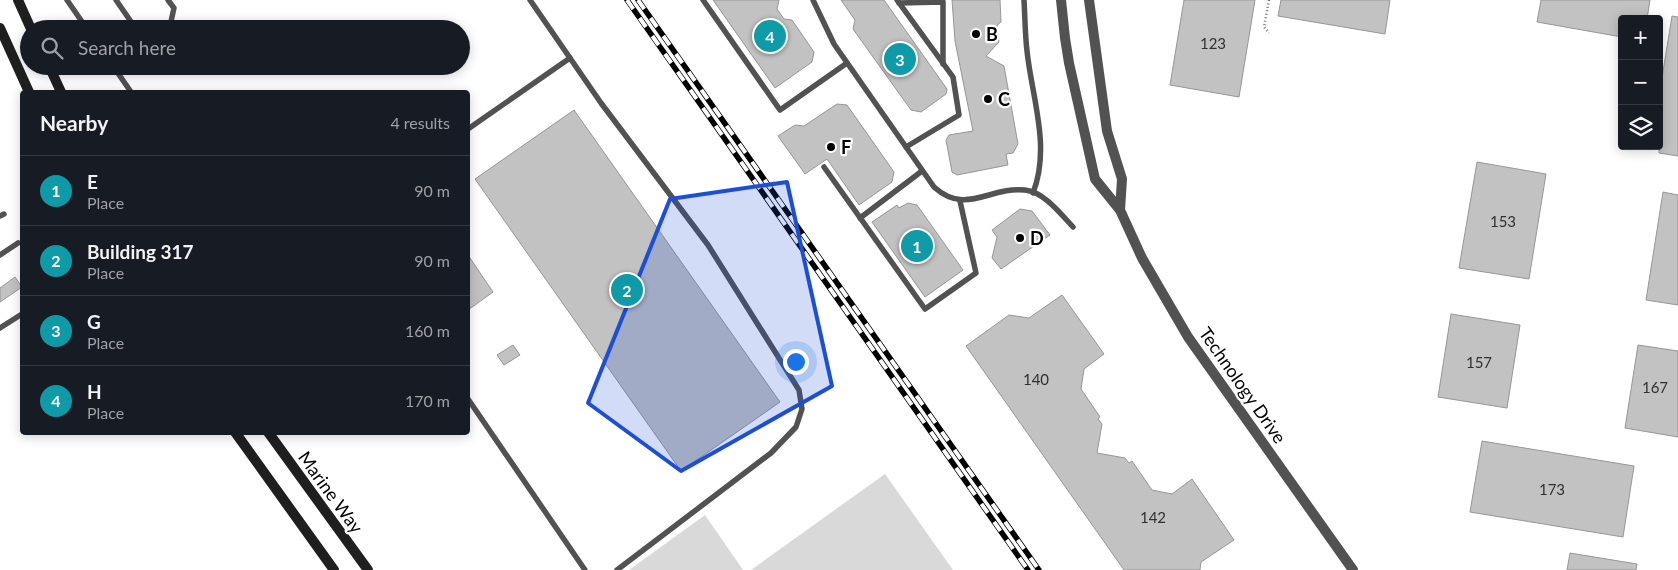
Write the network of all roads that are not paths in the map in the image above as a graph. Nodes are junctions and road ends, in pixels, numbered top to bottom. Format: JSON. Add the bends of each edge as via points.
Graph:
{"nodes":[{"id":1,"x":18,"y":0,"type":"edge"},
{"id":2,"x":67,"y":0,"type":"edge"},
{"id":3,"x":116,"y":0,"type":"edge"},
{"id":4,"x":168,"y":0,"type":"edge"},
{"id":5,"x":530,"y":0,"type":"edge"},
{"id":6,"x":703,"y":0,"type":"edge"},
{"id":7,"x":813,"y":0,"type":"edge"},
{"id":8,"x":1024,"y":0,"type":"edge"},
{"id":9,"x":1061,"y":0,"type":"edge"},
{"id":10,"x":1088,"y":0,"type":"edge"},
{"id":11,"x":898,"y":2,"type":"edge"},
{"id":12,"x":28,"y":20,"type":"edge"},
{"id":13,"x":81,"y":20,"type":"edge"},
{"id":14,"x":130,"y":20,"type":"edge"},
{"id":15,"x":171,"y":20,"type":"edge"},
{"id":16,"x":0,"y":28,"type":"edge"},
{"id":17,"x":570,"y":58,"type":"junction"},
{"id":18,"x":847,"y":63,"type":"junction"},
{"id":19,"x":943,"y":64,"type":"junction"},
{"id":20,"x":20,"y":72,"type":"edge"},
{"id":21,"x":21,"y":75,"type":"edge"},
{"id":22,"x":53,"y":75,"type":"edge"},
{"id":23,"x":119,"y":75,"type":"edge"},
{"id":24,"x":28,"y":90,"type":"edge"},
{"id":25,"x":60,"y":90,"type":"edge"},
{"id":26,"x":130,"y":90,"type":"edge"},
{"id":27,"x":470,"y":128,"type":"edge"},
{"id":28,"x":906,"y":147,"type":"junction"},
{"id":29,"x":824,"y":168,"type":"dead end"},
{"id":30,"x":922,"y":171,"type":"junction"},
{"id":31,"x":1033,"y":192,"type":"junction"},
{"id":32,"x":960,"y":201,"type":"junction"},
{"id":33,"x":1120,"y":210,"type":"junction"},
{"id":34,"x":860,"y":218,"type":"junction"},
{"id":35,"x":1073,"y":226,"type":"dead end"},
{"id":36,"x":18,"y":243,"type":"dead end"},
{"id":37,"x":0,"y":255,"type":"edge"},
{"id":38,"x":20,"y":315,"type":"edge"},
{"id":39,"x":0,"y":328,"type":"edge"},
{"id":40,"x":470,"y":402,"type":"edge"},
{"id":41,"x":237,"y":435,"type":"edge"},
{"id":42,"x":270,"y":435,"type":"edge"},
{"id":43,"x":334,"y":570,"type":"edge"},
{"id":44,"x":368,"y":570,"type":"edge"},
{"id":45,"x":585,"y":570,"type":"edge"},
{"id":46,"x":617,"y":570,"type":"edge"},
{"id":47,"x":1353,"y":570,"type":"edge"}],
"edges":[{"from":1,"to":12,"type":"main road"},
{"from":2,"to":13,"type":"lane"},
{"from":3,"to":14,"type":"lane"},
{"from":4,"to":15,"type":"lane","via":[[174,8]]},
{"from":5,"to":17,"type":"lane"},
{"from":6,"to":18,"type":"lane","via":[[780,110]]},
{"from":7,"to":18,"type":"lane"},
{"from":8,"to":31,"type":"lane","via":[[1027,50],[1042,156]]},
{"from":9,"to":33,"type":"street","name":"Technology Drive","via":[[1069,62],[1095,179]]},
{"from":10,"to":33,"type":"street","name":"Technology Drive","via":[[1107,132],[1122,179]]},
{"from":11,"to":19,"type":"lane"},
{"from":11,"to":19,"type":"lane","via":[[942,2]]},
{"from":16,"to":20,"type":"main road"},
{"from":17,"to":27,"type":"lane"},
{"from":17,"to":46,"type":"lane","via":[[708,245],[799,390],[802,409],[796,427],[771,453]]},
{"from":18,"to":28,"type":"lane"},
{"from":19,"to":28,"type":"lane","via":[[953,77],[959,116]]},
{"from":21,"to":24,"type":"main road"},
{"from":22,"to":25,"type":"main road"},
{"from":23,"to":26,"type":"lane"},
{"from":28,"to":30,"type":"lane"},
{"from":29,"to":34,"type":"lane"},
{"from":30,"to":32,"type":"lane","via":[[942,195]]},
{"from":30,"to":34,"type":"lane"},
{"from":31,"to":32,"type":"lane","via":[[1009,191]]},
{"from":31,"to":35,"type":"lane"},
{"from":32,"to":34,"type":"lane","via":[[976,273],[924,309]]},
{"from":33,"to":47,"type":"street","name":"Technology Drive","via":[[1142,258],[1188,337]]},
{"from":36,"to":37,"type":"lane"},
{"from":38,"to":39,"type":"lane"},
{"from":40,"to":45,"type":"lane"},
{"from":41,"to":43,"type":"main road"},
{"from":42,"to":44,"type":"main road","name":"Marine Way"}]}
